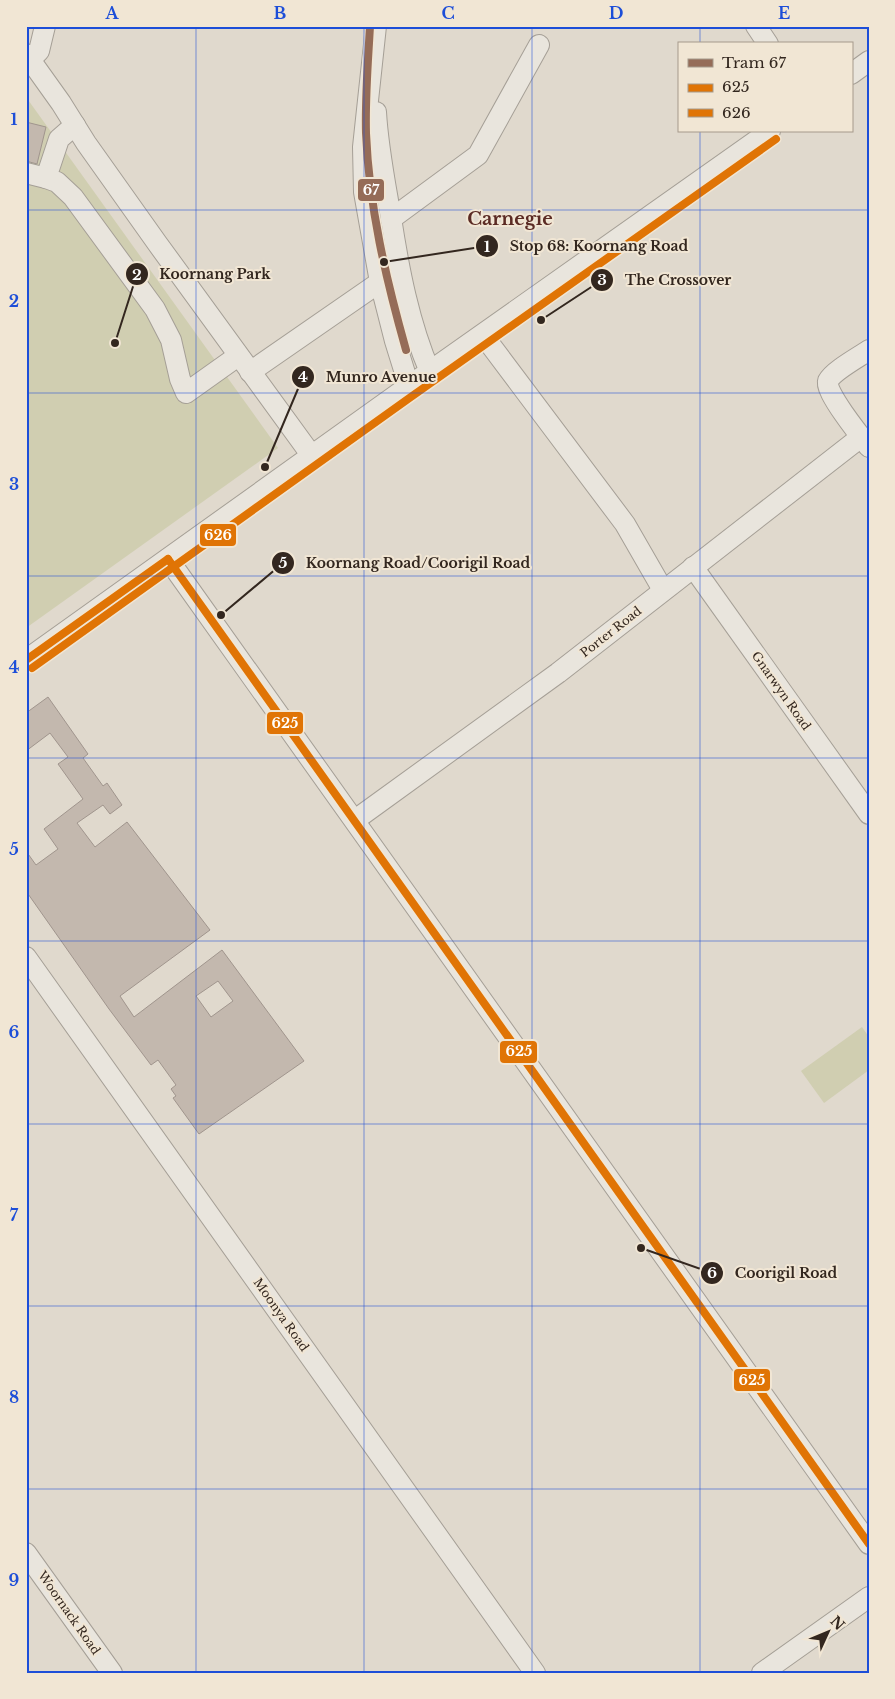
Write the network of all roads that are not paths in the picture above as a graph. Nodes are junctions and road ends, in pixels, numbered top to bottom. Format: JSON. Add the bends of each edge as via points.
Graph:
{"nodes":[{"id":1,"x":45,"y":26,"type":"edge"},
{"id":2,"x":376,"y":26,"type":"edge"},
{"id":3,"x":756,"y":26,"type":"edge"},
{"id":4,"x":767,"y":42,"type":"edge"},
{"id":5,"x":539,"y":45,"type":"dead end"},
{"id":6,"x":28,"y":57,"type":"edge"},
{"id":7,"x":869,"y":61,"type":"edge"},
{"id":8,"x":373,"y":65,"type":"junction"},
{"id":9,"x":852,"y":73,"type":"edge"},
{"id":10,"x":75,"y":125,"type":"junction"},
{"id":11,"x":769,"y":132,"type":"edge"},
{"id":12,"x":26,"y":172,"type":"edge"},
{"id":13,"x":46,"y":178,"type":"junction"},
{"id":14,"x":391,"y":219,"type":"junction"},
{"id":15,"x":380,"y":282,"type":"junction"},
{"id":16,"x":483,"y":335,"type":"junction"},
{"id":17,"x":869,"y":350,"type":"edge"},
{"id":18,"x":244,"y":364,"type":"junction"},
{"id":19,"x":430,"y":372,"type":"junction"},
{"id":20,"x":410,"y":386,"type":"junction"},
{"id":21,"x":865,"y":442,"type":"edge"},
{"id":22,"x":312,"y":456,"type":"junction"},
{"id":23,"x":168,"y":559,"type":"junction"},
{"id":24,"x":678,"y":579,"type":"junction"},
{"id":25,"x":26,"y":660,"type":"edge"},
{"id":26,"x":869,"y":814,"type":"edge"},
{"id":27,"x":355,"y":820,"type":"junction"},
{"id":28,"x":26,"y":957,"type":"edge"},
{"id":29,"x":869,"y":1544,"type":"edge"},
{"id":30,"x":26,"y":1553,"type":"edge"},
{"id":31,"x":869,"y":1597,"type":"edge"},
{"id":32,"x":112,"y":1673,"type":"edge"},
{"id":33,"x":535,"y":1673,"type":"edge"},
{"id":34,"x":762,"y":1673,"type":"edge"}],
"edges":[{"from":1,"to":6,"type":"street","via":[[39,51]]},
{"from":2,"to":8,"type":"street"},
{"from":3,"to":4,"type":"street"},
{"from":5,"to":14,"type":"street","via":[[478,155]]},
{"from":6,"to":10,"type":"street"},
{"from":7,"to":9,"type":"street"},
{"from":8,"to":14,"type":"street","via":[[378,147]]},
{"from":8,"to":15,"type":"street","via":[[363,147],[364,192]]},
{"from":10,"to":13,"type":"street","via":[[59,139]]},
{"from":10,"to":18,"type":"street"},
{"from":11,"to":16,"type":"street"},
{"from":12,"to":13,"type":"street"},
{"from":13,"to":18,"type":"street","via":[[57,182],[73,197],[156,309],[171,340],[186,394]]},
{"from":14,"to":19,"type":"street","via":[[408,306]]},
{"from":15,"to":18,"type":"street"},
{"from":15,"to":20,"type":"street"},
{"from":16,"to":19,"type":"street"},
{"from":16,"to":24,"type":"street","name":"Gnarwyn Road","via":[[625,524]]},
{"from":17,"to":21,"type":"street","via":[[835,374],[827,386]]},
{"from":18,"to":22,"type":"street"},
{"from":19,"to":20,"type":"street"},
{"from":20,"to":22,"type":"street"},
{"from":21,"to":24,"type":"street","name":"Porter Road"},
{"from":22,"to":23,"type":"street"},
{"from":23,"to":25,"type":"street"},
{"from":23,"to":27,"type":"street"},
{"from":24,"to":26,"type":"street","name":"Gnarwyn Road"},
{"from":24,"to":27,"type":"street","name":"Porter Road","via":[[558,674]]},
{"from":27,"to":29,"type":"street"},
{"from":28,"to":33,"type":"street","name":"Moonya Road"},
{"from":30,"to":32,"type":"street","name":"Woornack Road"},
{"from":31,"to":34,"type":"street"}]}
